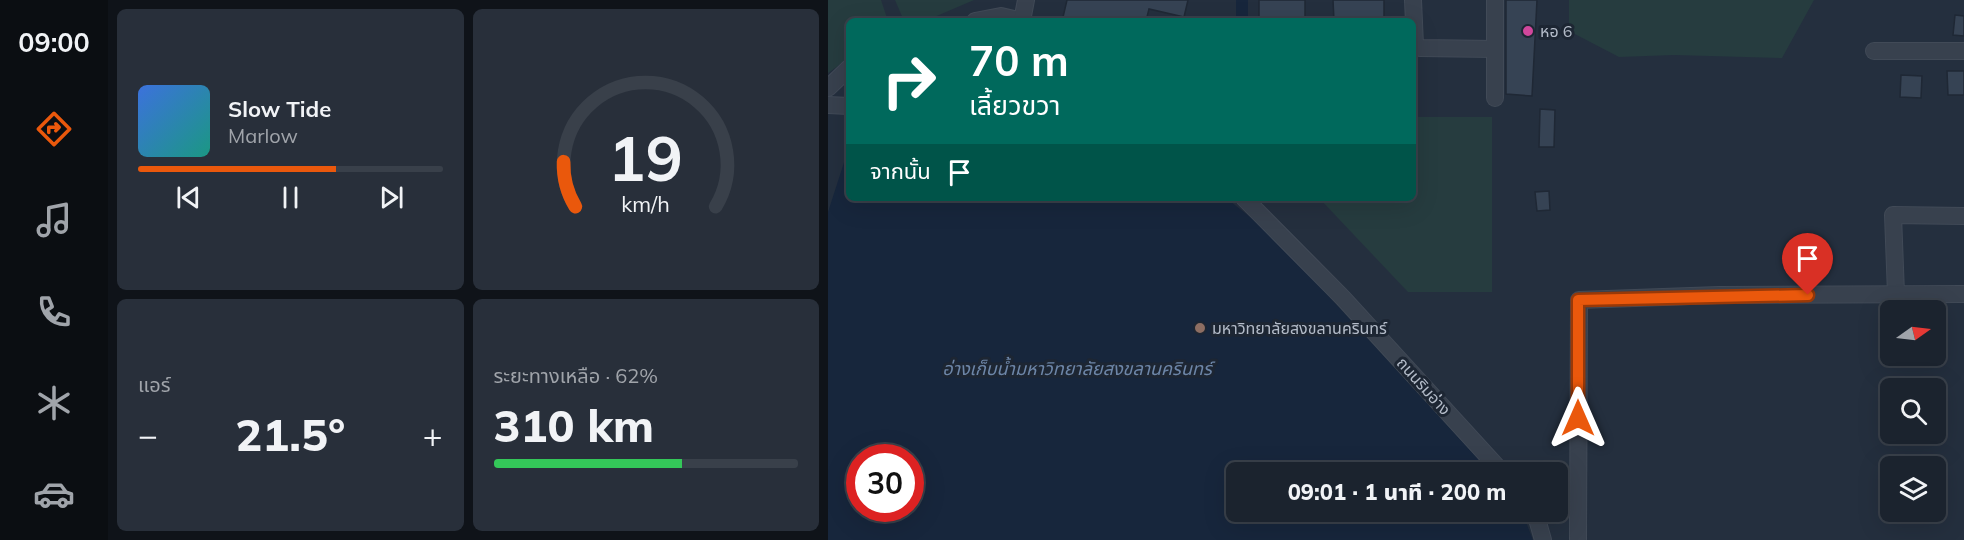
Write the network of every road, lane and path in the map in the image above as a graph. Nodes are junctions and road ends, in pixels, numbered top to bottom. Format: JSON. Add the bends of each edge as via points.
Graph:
{"nodes":[{"id":1,"x":1026,"y":0,"type":"edge"},
{"id":2,"x":1413,"y":0,"type":"edge"},
{"id":3,"x":1495,"y":0,"type":"edge"},
{"id":4,"x":991,"y":18,"type":"edge"},
{"id":5,"x":1009,"y":18,"type":"edge"},
{"id":6,"x":1023,"y":18,"type":"edge"},
{"id":7,"x":1413,"y":18,"type":"edge"},
{"id":8,"x":1416,"y":46,"type":"edge"},
{"id":9,"x":1495,"y":49,"type":"junction"},
{"id":10,"x":1875,"y":51,"type":"dead end"},
{"id":11,"x":1964,"y":51,"type":"edge"},
{"id":12,"x":846,"y":71,"type":"edge"},
{"id":13,"x":828,"y":88,"type":"edge"},
{"id":14,"x":1495,"y":98,"type":"dead end"},
{"id":15,"x":1247,"y":201,"type":"edge"},
{"id":16,"x":1964,"y":216,"type":"edge"},
{"id":17,"x":1896,"y":294,"type":"junction"},
{"id":18,"x":1964,"y":294,"type":"edge"},
{"id":19,"x":1493,"y":462,"type":"edge"},
{"id":20,"x":1538,"y":522,"type":"edge"},
{"id":21,"x":1543,"y":540,"type":"edge"},
{"id":22,"x":1578,"y":540,"type":"edge"}],
"edges":[{"from":1,"to":6,"type":"street"},
{"from":2,"to":7,"type":"street"},
{"from":3,"to":9,"type":"street"},
{"from":4,"to":5,"type":"street"},
{"from":8,"to":9,"type":"street"},
{"from":9,"to":14,"type":"street"},
{"from":10,"to":11,"type":"street"},
{"from":12,"to":13,"type":"street"},
{"from":15,"to":19,"type":"street","name":"ถนนริมอ่าง","via":[[1343,298]]},
{"from":16,"to":17,"type":"street","via":[[1893,215]]},
{"from":17,"to":18,"type":"street"},
{"from":17,"to":22,"type":"street","via":[[1578,300]]},
{"from":20,"to":21,"type":"street"}]}
